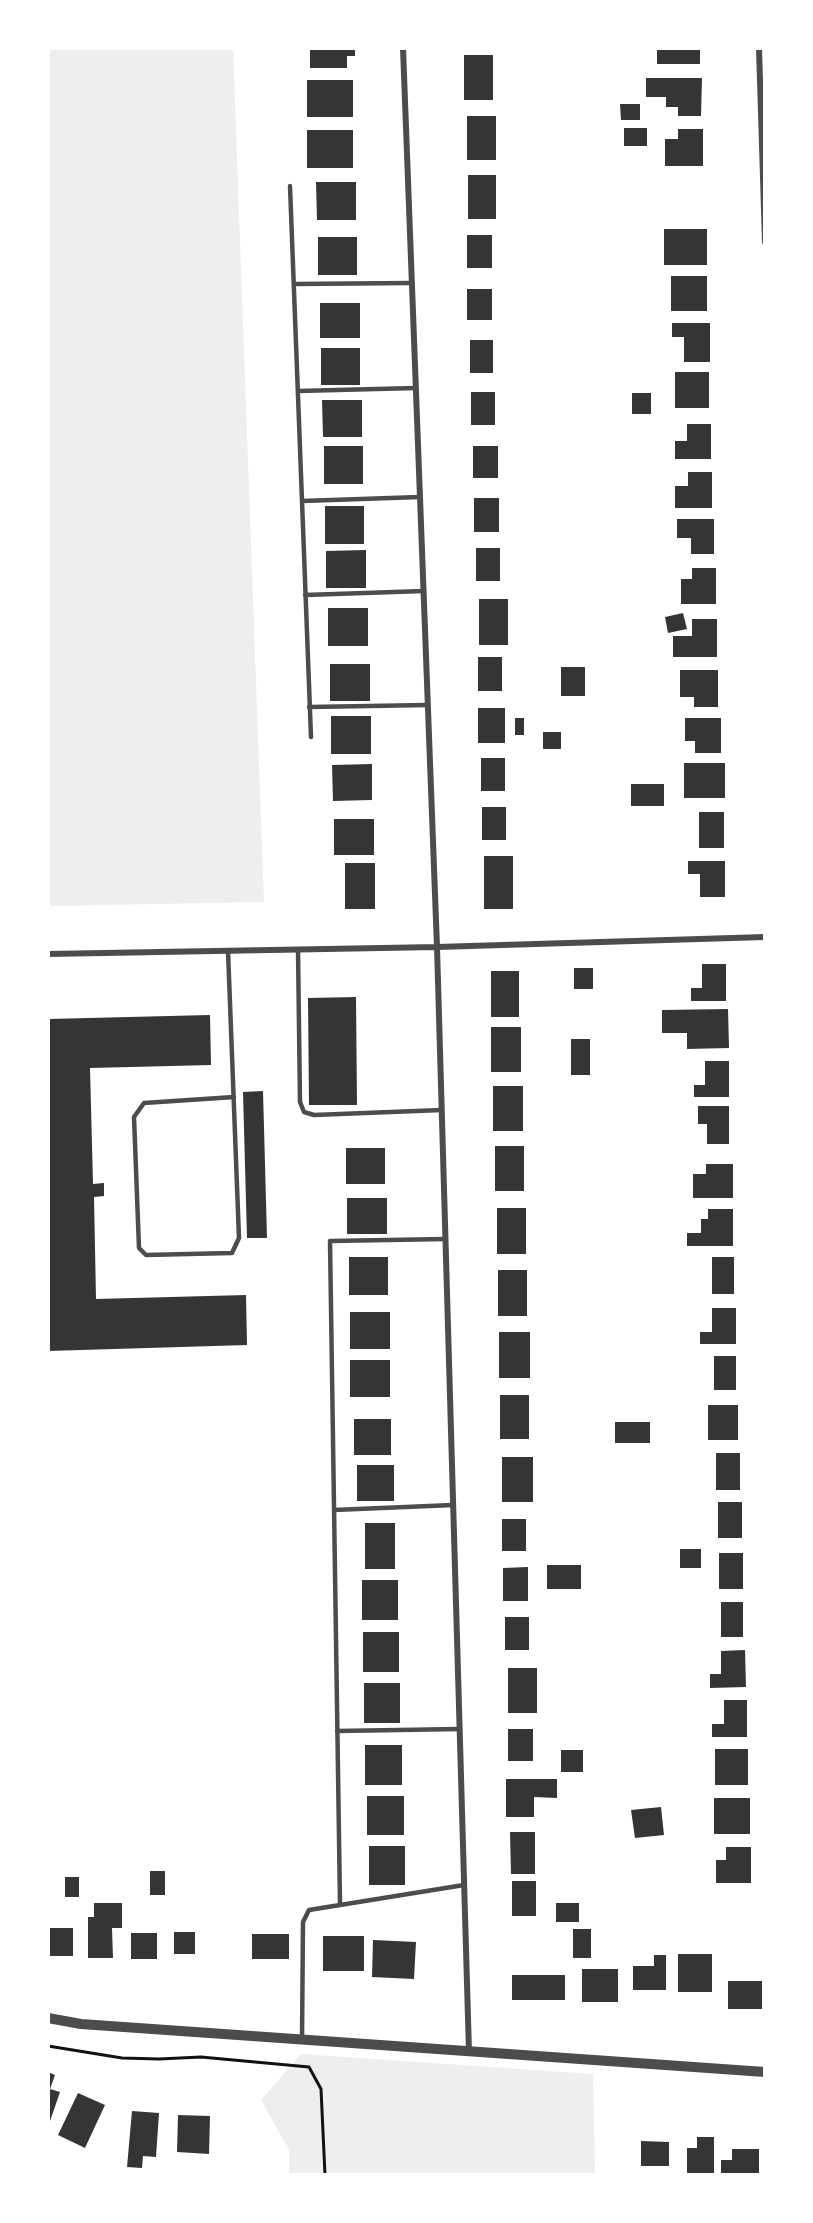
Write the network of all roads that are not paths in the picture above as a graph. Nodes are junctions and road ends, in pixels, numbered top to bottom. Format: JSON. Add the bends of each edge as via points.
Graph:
{"nodes":[{"id":1,"x":403,"y":48,"type":"edge"},
{"id":2,"x":759,"y":48,"type":"edge"},
{"id":3,"x":290,"y":186,"type":"dead end"},
{"id":4,"x":765,"y":242,"type":"edge"},
{"id":5,"x":412,"y":283,"type":"junction"},
{"id":6,"x":294,"y":284,"type":"junction"},
{"id":7,"x":416,"y":388,"type":"junction"},
{"id":8,"x":298,"y":391,"type":"junction"},
{"id":9,"x":420,"y":497,"type":"junction"},
{"id":10,"x":302,"y":501,"type":"junction"},
{"id":11,"x":424,"y":591,"type":"junction"},
{"id":12,"x":305,"y":595,"type":"junction"},
{"id":13,"x":428,"y":705,"type":"junction"},
{"id":14,"x":309,"y":707,"type":"junction"},
{"id":15,"x":310,"y":737,"type":"dead end"},
{"id":16,"x":765,"y":937,"type":"edge"},
{"id":17,"x":437,"y":947,"type":"junction"},
{"id":18,"x":298,"y":950,"type":"junction"},
{"id":19,"x":228,"y":951,"type":"junction"},
{"id":20,"x":48,"y":954,"type":"edge"},
{"id":21,"x":234,"y":1097,"type":"junction"},
{"id":22,"x":442,"y":1110,"type":"junction"},
{"id":23,"x":446,"y":1239,"type":"junction"},
{"id":24,"x":453,"y":1505,"type":"junction"},
{"id":25,"x":334,"y":1510,"type":"junction"},
{"id":26,"x":460,"y":1729,"type":"junction"},
{"id":27,"x":338,"y":1731,"type":"junction"},
{"id":28,"x":464,"y":1885,"type":"junction"},
{"id":29,"x":340,"y":1903,"type":"junction"},
{"id":30,"x":48,"y":2018,"type":"edge"},
{"id":31,"x":302,"y":2040,"type":"junction"},
{"id":32,"x":469,"y":2052,"type":"junction"},
{"id":33,"x":765,"y":2072,"type":"edge"}],
"edges":[{"from":1,"to":5,"type":"street"},
{"from":2,"to":4,"type":"street"},
{"from":3,"to":6,"type":"lane"},
{"from":5,"to":6,"type":"lane"},
{"from":5,"to":7,"type":"street"},
{"from":6,"to":8,"type":"lane"},
{"from":7,"to":8,"type":"lane"},
{"from":7,"to":9,"type":"street"},
{"from":8,"to":10,"type":"lane"},
{"from":9,"to":10,"type":"lane"},
{"from":9,"to":11,"type":"street"},
{"from":10,"to":12,"type":"lane"},
{"from":11,"to":12,"type":"lane"},
{"from":11,"to":13,"type":"street"},
{"from":12,"to":14,"type":"lane"},
{"from":13,"to":14,"type":"lane"},
{"from":13,"to":17,"type":"street"},
{"from":14,"to":15,"type":"lane"},
{"from":16,"to":17,"type":"street"},
{"from":17,"to":18,"type":"street"},
{"from":17,"to":22,"type":"street"},
{"from":18,"to":19,"type":"street"},
{"from":18,"to":22,"type":"lane","via":[[300,1102],[304,1112],[314,1115]]},
{"from":19,"to":20,"type":"street"},
{"from":19,"to":21,"type":"lane"},
{"from":21,"to":21,"type":"lane","via":[[239,1238],[232,1253],[146,1255],[139,1248],[134,1118],[144,1103]]},
{"from":22,"to":23,"type":"street"},
{"from":23,"to":24,"type":"street"},
{"from":23,"to":25,"type":"lane","via":[[330,1241]]},
{"from":24,"to":25,"type":"lane"},
{"from":24,"to":26,"type":"street"},
{"from":25,"to":27,"type":"lane"},
{"from":26,"to":27,"type":"lane"},
{"from":26,"to":28,"type":"street"},
{"from":27,"to":29,"type":"lane"},
{"from":28,"to":29,"type":"lane"},
{"from":28,"to":32,"type":"street"},
{"from":29,"to":31,"type":"lane","via":[[309,1910],[303,1922]]},
{"from":30,"to":31,"type":"street","via":[[81,2024]]},
{"from":31,"to":32,"type":"street"},
{"from":32,"to":33,"type":"street"}]}
